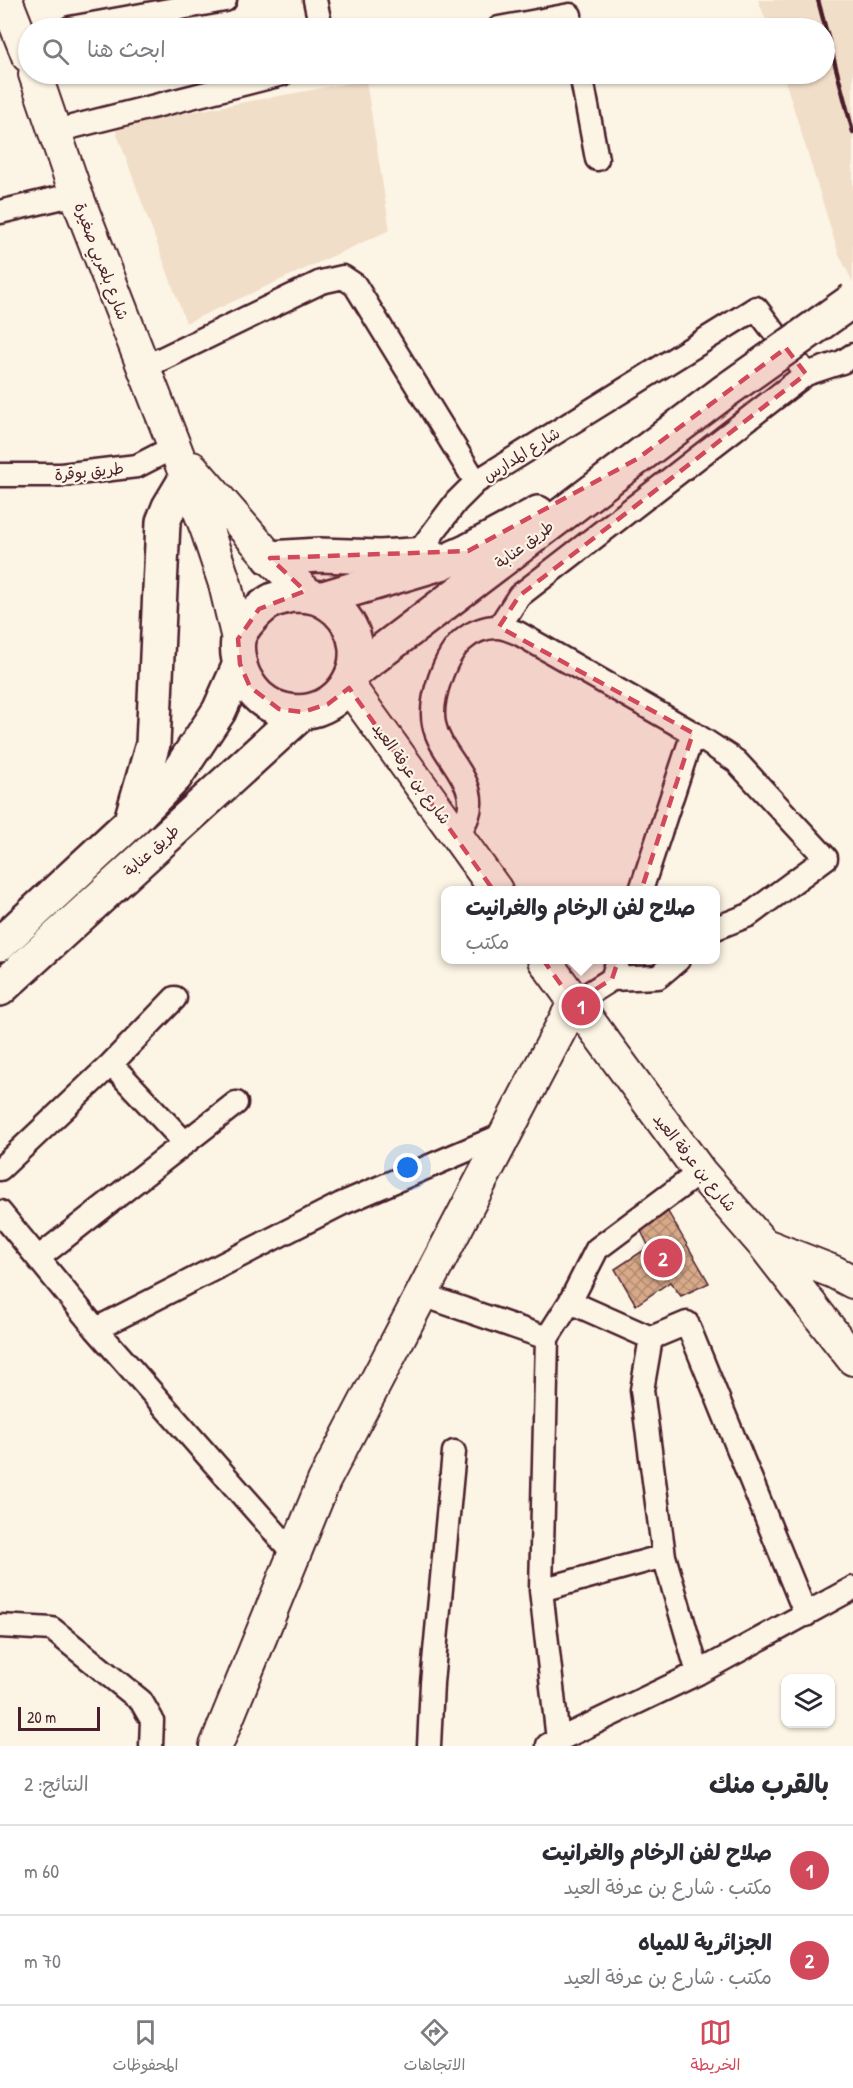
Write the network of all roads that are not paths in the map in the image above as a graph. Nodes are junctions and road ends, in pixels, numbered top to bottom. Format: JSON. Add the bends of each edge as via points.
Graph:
{"nodes":[{"id":1,"x":6,"y":0,"type":"edge"},
{"id":2,"x":225,"y":0,"type":"edge"},
{"id":3,"x":315,"y":0,"type":"edge"},
{"id":4,"x":570,"y":14,"type":"edge"},
{"id":5,"x":125,"y":18,"type":"edge"},
{"id":6,"x":319,"y":18,"type":"edge"},
{"id":7,"x":550,"y":18,"type":"edge"},
{"id":8,"x":18,"y":26,"type":"edge"},
{"id":9,"x":39,"y":84,"type":"edge"},
{"id":10,"x":242,"y":84,"type":"edge"},
{"id":11,"x":583,"y":84,"type":"edge"},
{"id":12,"x":56,"y":131,"type":"junction"},
{"id":13,"x":597,"y":159,"type":"dead end"},
{"id":14,"x":76,"y":194,"type":"junction"},
{"id":15,"x":0,"y":212,"type":"edge"},
{"id":16,"x":853,"y":300,"type":"edge"},
{"id":17,"x":853,"y":355,"type":"edge"},
{"id":18,"x":143,"y":368,"type":"junction"},
{"id":19,"x":806,"y":374,"type":"junction"},
{"id":20,"x":174,"y":447,"type":"junction"},
{"id":21,"x":638,"y":459,"type":"junction"},
{"id":22,"x":0,"y":475,"type":"edge"},
{"id":23,"x":187,"y":477,"type":"junction"},
{"id":24,"x":476,"y":482,"type":"junction"},
{"id":25,"x":468,"y":551,"type":"junction"},
{"id":26,"x":417,"y":554,"type":"junction"},
{"id":27,"x":270,"y":558,"type":"junction"},
{"id":28,"x":314,"y":597,"type":"junction"},
{"id":29,"x":499,"y":627,"type":"junction"},
{"id":30,"x":239,"y":652,"type":"junction"},
{"id":31,"x":351,"y":679,"type":"junction"},
{"id":32,"x":303,"y":712,"type":"junction"},
{"id":33,"x":693,"y":733,"type":"junction"},
{"id":34,"x":131,"y":822,"type":"junction"},
{"id":35,"x":457,"y":835,"type":"junction"},
{"id":36,"x":492,"y":886,"type":"edge"},
{"id":37,"x":643,"y":886,"type":"edge"},
{"id":38,"x":41,"y":905,"type":"junction"},
{"id":39,"x":0,"y":921,"type":"edge"},
{"id":40,"x":720,"y":926,"type":"edge"},
{"id":41,"x":0,"y":944,"type":"edge"},
{"id":42,"x":547,"y":964,"type":"edge"},
{"id":43,"x":673,"y":964,"type":"edge"},
{"id":44,"x":615,"y":969,"type":"edge"},
{"id":45,"x":0,"y":989,"type":"edge"},
{"id":46,"x":176,"y":998,"type":"dead end"},
{"id":47,"x":574,"y":1003,"type":"junction"},
{"id":48,"x":111,"y":1064,"type":"junction"},
{"id":49,"x":236,"y":1103,"type":"dead end"},
{"id":50,"x":505,"y":1134,"type":"junction"},
{"id":51,"x":185,"y":1143,"type":"junction"},
{"id":52,"x":0,"y":1168,"type":"edge"},
{"id":53,"x":700,"y":1172,"type":"junction"},
{"id":54,"x":0,"y":1212,"type":"edge"},
{"id":55,"x":764,"y":1245,"type":"junction"},
{"id":56,"x":38,"y":1258,"type":"junction"},
{"id":57,"x":853,"y":1282,"type":"edge"},
{"id":58,"x":420,"y":1294,"type":"junction"},
{"id":59,"x":570,"y":1302,"type":"junction"},
{"id":60,"x":96,"y":1329,"type":"junction"},
{"id":61,"x":547,"y":1338,"type":"junction"},
{"id":62,"x":651,"y":1338,"type":"junction"},
{"id":63,"x":853,"y":1359,"type":"edge"},
{"id":64,"x":454,"y":1452,"type":"dead end"},
{"id":65,"x":294,"y":1555,"type":"junction"},
{"id":66,"x":664,"y":1556,"type":"junction"},
{"id":67,"x":853,"y":1588,"type":"edge"},
{"id":68,"x":541,"y":1590,"type":"junction"},
{"id":69,"x":806,"y":1615,"type":"junction"},
{"id":70,"x":0,"y":1626,"type":"edge"},
{"id":71,"x":698,"y":1673,"type":"junction"},
{"id":72,"x":552,"y":1743,"type":"edge"},
{"id":73,"x":151,"y":1746,"type":"edge"},
{"id":74,"x":216,"y":1746,"type":"edge"},
{"id":75,"x":429,"y":1746,"type":"edge"}],
"edges":[{"from":1,"to":8,"type":"main road"},
{"from":2,"to":5,"type":"street"},
{"from":3,"to":6,"type":"street"},
{"from":4,"to":7,"type":"street"},
{"from":9,"to":12,"type":"main road","name":"شارع بلعربي صغيرة"},
{"from":10,"to":12,"type":"street"},
{"from":11,"to":13,"type":"street"},
{"from":12,"to":14,"type":"main road","name":"شارع بلعربي صغيرة"},
{"from":14,"to":15,"type":"street"},
{"from":14,"to":18,"type":"main road","name":"شارع بلعربي صغيرة"},
{"from":16,"to":21,"type":"main road","name":"طريق عنابة","bridge":true},
{"from":17,"to":19,"type":"street"},
{"from":18,"to":20,"type":"main road","name":"شارع بلعربي صغيرة"},
{"from":18,"to":24,"type":"street","name":"شارع المدارس","via":[[321,282],[343,277],[356,285]]},
{"from":19,"to":24,"type":"street","name":"شارع المدارس","via":[[756,308]]},
{"from":19,"to":29,"type":"street","via":[[519,596]]},
{"from":20,"to":22,"type":"street","name":"طريق بوقرة","via":[[137,466],[61,475]]},
{"from":20,"to":23,"type":"main road","name":"شارع بلعربي صغيرة"},
{"from":20,"to":27,"type":"main road","name":"شارع بلعربي صغيرة"},
{"from":21,"to":25,"type":"main road","name":"طريق عنابة"},
{"from":21,"to":31,"type":"main road","name":"طريق عنابة"},
{"from":23,"to":30,"type":"main road","name":"شارع بلعربي صغيرة","via":[[218,562]]},
{"from":23,"to":34,"type":"main road","via":[[163,522],[153,744]]},
{"from":24,"to":26,"type":"street"},
{"from":25,"to":26,"type":"main road"},
{"from":25,"to":28,"type":"main road","name":"طريق عنابة","via":[[392,579]]},
{"from":26,"to":27,"type":"main road"},
{"from":27,"to":28,"type":"main road","name":"شارع بلعربي صغيرة"},
{"from":28,"to":30,"type":"main road","via":[[291,595],[259,609]]},
{"from":28,"to":31,"type":"main road","via":[[333,606],[351,629],[356,650]]},
{"from":29,"to":33,"type":"street","via":[[519,633]]},
{"from":29,"to":35,"type":"street","via":[[479,630],[451,654],[434,703],[434,724],[469,794],[467,820]]},
{"from":30,"to":32,"type":"main road","via":[[244,676],[258,696],[279,709]]},
{"from":30,"to":34,"type":"main road","name":"طريق عنابة","via":[[219,711],[196,748],[175,777]]},
{"from":31,"to":32,"type":"main road","via":[[328,704]]},
{"from":31,"to":35,"type":"main road","name":"شارع بن عرفة العيد"},
{"from":32,"to":45,"type":"main road","name":"طريق عنابة"},
{"from":33,"to":37,"type":"street"},
{"from":33,"to":40,"type":"street","via":[[736,761],[826,858],[749,915]]},
{"from":34,"to":38,"type":"main road","name":"طريق عنابة"},
{"from":35,"to":36,"type":"main road","name":"شارع بن عرفة العيد"},
{"from":38,"to":39,"type":"main road"},
{"from":38,"to":41,"type":"main road","name":"طريق عنابة"},
{"from":42,"to":47,"type":"main road","name":"شارع بن عرفة العيد"},
{"from":43,"to":44,"type":"street","via":[[658,977]]},
{"from":44,"to":47,"type":"street"},
{"from":46,"to":48,"type":"street"},
{"from":47,"to":50,"type":"main road"},
{"from":47,"to":53,"type":"main road","name":"شارع بن عرفة العيد"},
{"from":48,"to":51,"type":"street"},
{"from":48,"to":52,"type":"street"},
{"from":49,"to":51,"type":"street"},
{"from":50,"to":58,"type":"main road"},
{"from":50,"to":60,"type":"street","via":[[341,1204]]},
{"from":51,"to":56,"type":"street"},
{"from":53,"to":55,"type":"main road","name":"شارع بن عرفة العيد"},
{"from":53,"to":59,"type":"street","via":[[597,1249]]},
{"from":54,"to":56,"type":"street"},
{"from":55,"to":57,"type":"main road"},
{"from":55,"to":63,"type":"main road","name":"شارع بن عرفة العيد"},
{"from":56,"to":60,"type":"street"},
{"from":58,"to":61,"type":"street"},
{"from":58,"to":65,"type":"main road","via":[[324,1481]]},
{"from":59,"to":61,"type":"street"},
{"from":59,"to":62,"type":"street"},
{"from":60,"to":65,"type":"street"},
{"from":61,"to":68,"type":"street"},
{"from":62,"to":66,"type":"street","via":[[642,1390]]},
{"from":62,"to":69,"type":"street","via":[[687,1323]]},
{"from":64,"to":75,"type":"street"},
{"from":65,"to":74,"type":"main road"},
{"from":66,"to":68,"type":"street"},
{"from":66,"to":71,"type":"street"},
{"from":67,"to":69,"type":"street"},
{"from":68,"to":72,"type":"street"},
{"from":69,"to":71,"type":"street"},
{"from":70,"to":73,"type":"street","via":[[52,1629],[141,1701],[152,1720]]},
{"from":71,"to":72,"type":"street"}]}
